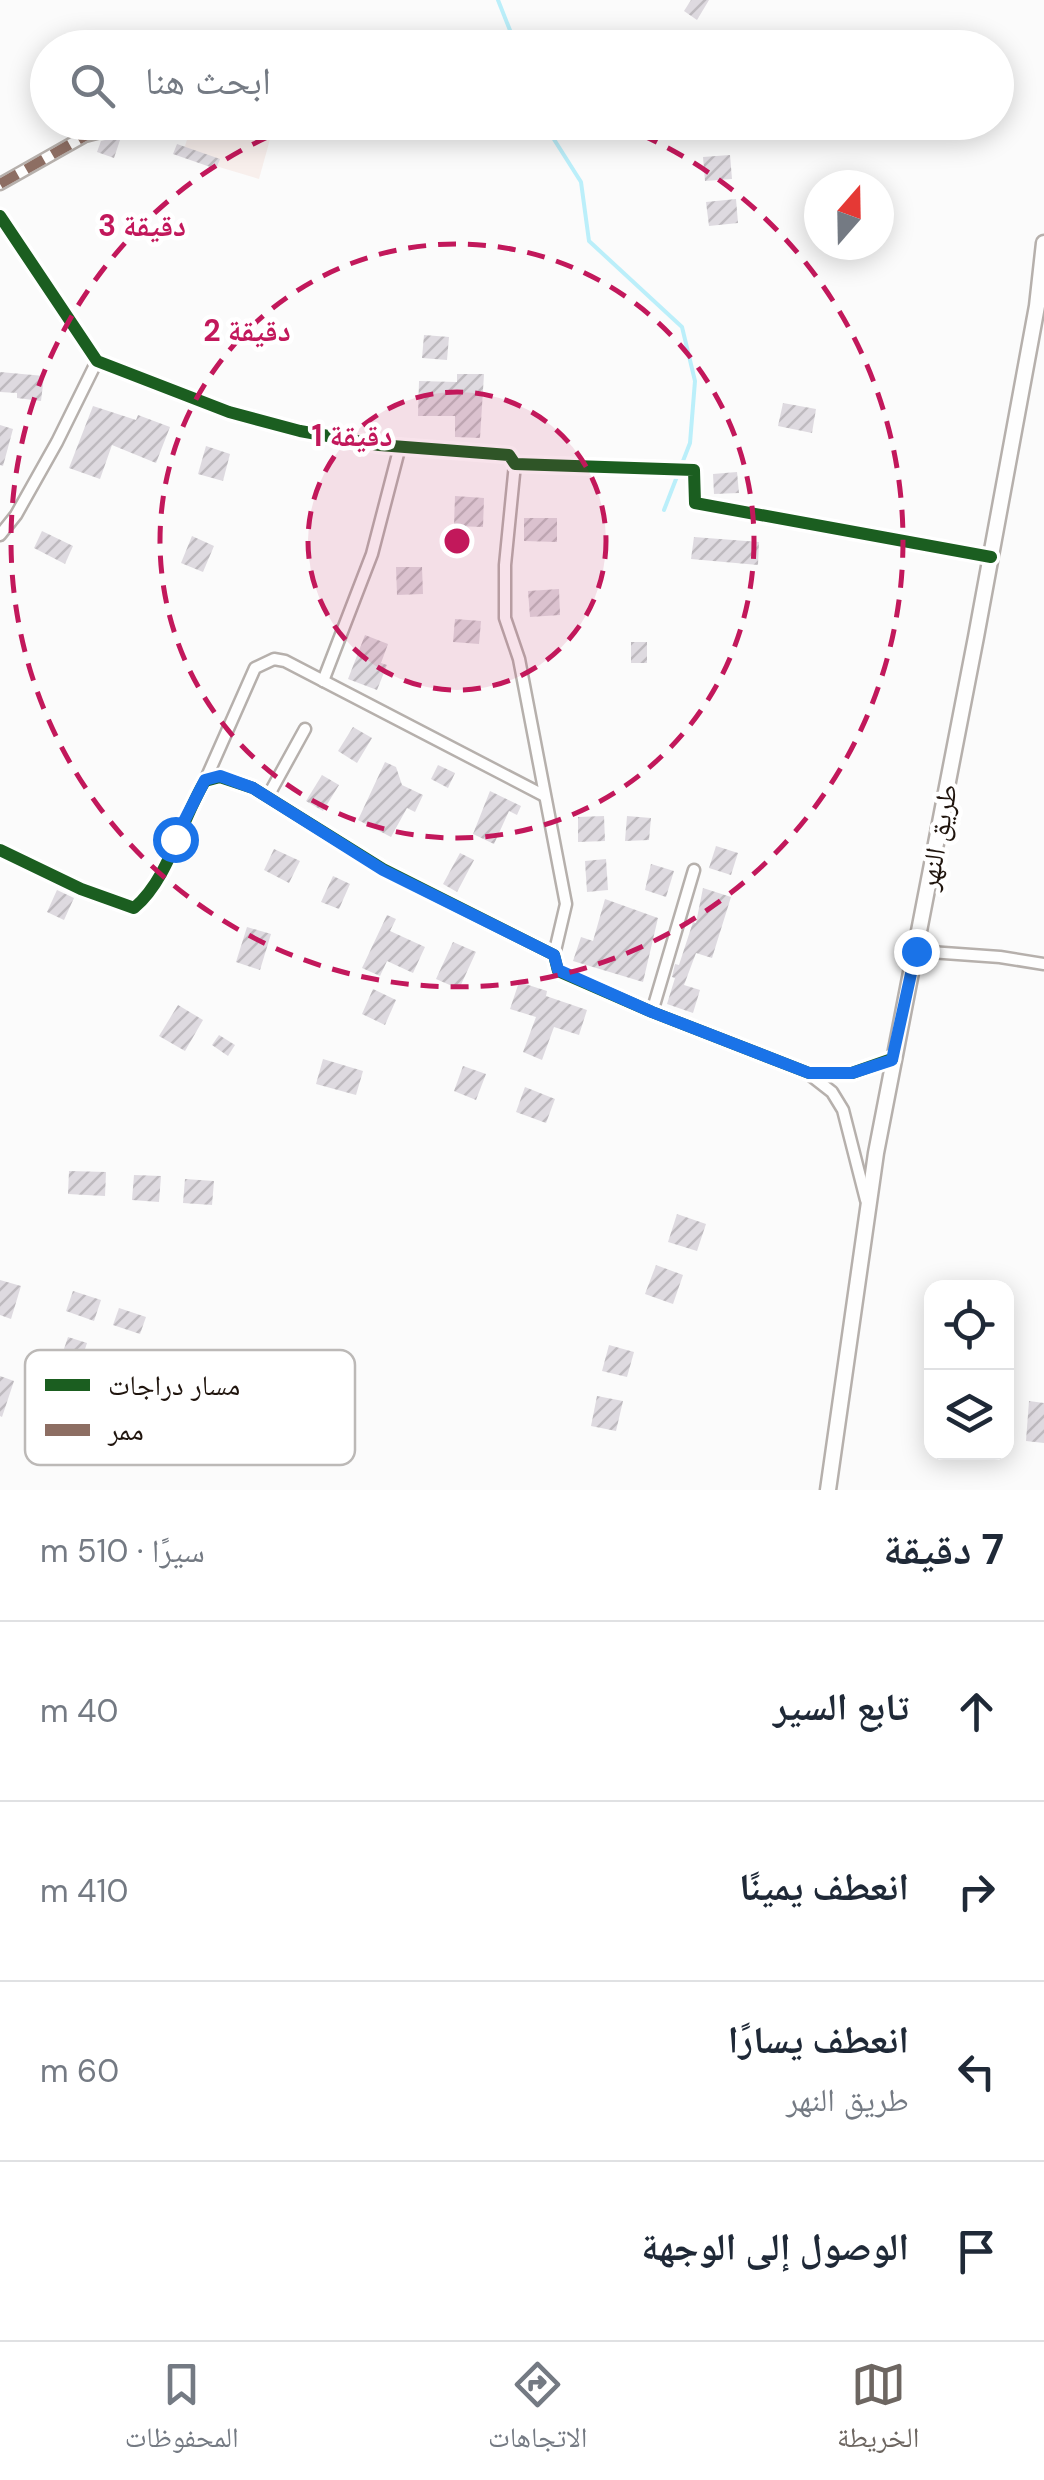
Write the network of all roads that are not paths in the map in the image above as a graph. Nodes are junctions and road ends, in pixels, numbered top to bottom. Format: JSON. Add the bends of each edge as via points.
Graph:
{"nodes":[{"id":1,"x":78,"y":140,"type":"edge"},
{"id":2,"x":0,"y":184,"type":"edge"},
{"id":3,"x":0,"y":216,"type":"edge"},
{"id":4,"x":1044,"y":243,"type":"edge"},
{"id":5,"x":1040,"y":309,"type":"edge"},
{"id":6,"x":97,"y":361,"type":"junction"},
{"id":7,"x":398,"y":454,"type":"dead end"},
{"id":8,"x":515,"y":464,"type":"junction"},
{"id":9,"x":0,"y":535,"type":"edge"},
{"id":10,"x":991,"y":558,"type":"junction"},
{"id":11,"x":323,"y":680,"type":"junction"},
{"id":12,"x":305,"y":729,"type":"dead end"},
{"id":13,"x":205,"y":780,"type":"junction"},
{"id":14,"x":543,"y":795,"type":"junction"},
{"id":15,"x":268,"y":798,"type":"junction"},
{"id":16,"x":0,"y":850,"type":"edge"},
{"id":17,"x":694,"y":870,"type":"dead end"},
{"id":18,"x":916,"y":951,"type":"junction"},
{"id":19,"x":554,"y":955,"type":"junction"},
{"id":20,"x":1044,"y":964,"type":"edge"},
{"id":21,"x":652,"y":1012,"type":"junction"},
{"id":22,"x":892,"y":1060,"type":"junction"},
{"id":23,"x":809,"y":1073,"type":"junction"},
{"id":24,"x":869,"y":1209,"type":"junction"},
{"id":25,"x":828,"y":1490,"type":"edge"}],
"edges":[{"from":1,"to":2,"type":"street"},
{"from":3,"to":6,"type":"street"},
{"from":4,"to":5,"type":"main road","name":"طريق النهر"},
{"from":5,"to":10,"type":"main road","name":"طريق النهر"},
{"from":6,"to":8,"type":"street","via":[[229,412],[300,431],[378,446],[509,456]]},
{"from":6,"to":9,"type":"street","via":[[58,442]]},
{"from":7,"to":11,"type":"street","via":[[372,554]]},
{"from":8,"to":10,"type":"street","via":[[694,470],[695,503]]},
{"from":8,"to":14,"type":"street","via":[[504,618],[519,659]]},
{"from":10,"to":18,"type":"main road","name":"طريق النهر"},
{"from":11,"to":13,"type":"street","via":[[285,661],[255,668]]},
{"from":11,"to":14,"type":"street"},
{"from":12,"to":15,"type":"street"},
{"from":13,"to":15,"type":"street","via":[[220,776]]},
{"from":13,"to":16,"type":"street","via":[[162,873],[134,908]]},
{"from":14,"to":19,"type":"street","via":[[566,904]]},
{"from":15,"to":19,"type":"street","via":[[383,870]]},
{"from":17,"to":21,"type":"street"},
{"from":18,"to":20,"type":"street"},
{"from":18,"to":22,"type":"main road","name":"طريق النهر"},
{"from":19,"to":21,"type":"street","via":[[558,970]]},
{"from":21,"to":23,"type":"street"},
{"from":22,"to":23,"type":"street","via":[[852,1073]]},
{"from":22,"to":24,"type":"main road","name":"طريق النهر"},
{"from":23,"to":24,"type":"street","via":[[844,1110]]},
{"from":24,"to":25,"type":"main road","name":"طريق النهر"}]}
